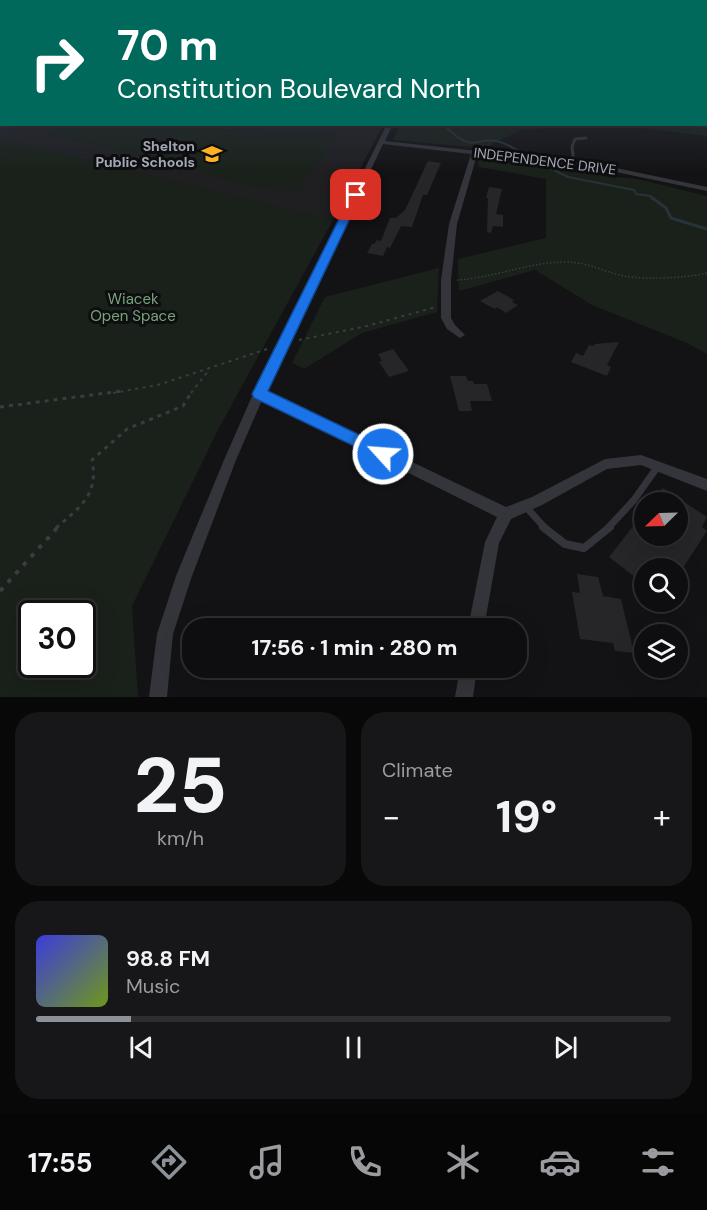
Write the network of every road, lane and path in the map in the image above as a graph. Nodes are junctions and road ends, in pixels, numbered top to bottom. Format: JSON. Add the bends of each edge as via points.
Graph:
{"nodes":[{"id":1,"x":207,"y":126,"type":"edge"},
{"id":2,"x":389,"y":126,"type":"edge"},
{"id":3,"x":227,"y":128,"type":"dead end"},
{"id":4,"x":586,"y":138,"type":"dead end"},
{"id":5,"x":381,"y":142,"type":"junction"},
{"id":6,"x":475,"y":152,"type":"junction"},
{"id":7,"x":574,"y":163,"type":"junction"},
{"id":8,"x":707,"y":189,"type":"edge"},
{"id":9,"x":707,"y":273,"type":"edge"},
{"id":10,"x":446,"y":280,"type":"junction"},
{"id":11,"x":444,"y":305,"type":"junction"},
{"id":12,"x":460,"y":335,"type":"dead end"},
{"id":13,"x":283,"y":344,"type":"junction"},
{"id":14,"x":209,"y":370,"type":"junction"},
{"id":15,"x":260,"y":394,"type":"junction"},
{"id":16,"x":0,"y":407,"type":"edge"},
{"id":17,"x":658,"y":466,"type":"junction"},
{"id":18,"x":707,"y":486,"type":"edge"},
{"id":19,"x":525,"y":506,"type":"junction"},
{"id":20,"x":506,"y":514,"type":"junction"},
{"id":21,"x":0,"y":591,"type":"edge"},
{"id":22,"x":478,"y":618,"type":"edge"},
{"id":23,"x":467,"y":678,"type":"edge"},
{"id":24,"x":158,"y":697,"type":"edge"},
{"id":25,"x":464,"y":697,"type":"edge"}],
"edges":[{"from":1,"to":3,"type":"path"},
{"from":2,"to":5,"type":"street"},
{"from":4,"to":7,"type":"lane","via":[[573,143]]},
{"from":5,"to":6,"type":"street","name":"INDEPENDENCE DRIVE"},
{"from":5,"to":13,"type":"street"},
{"from":6,"to":7,"type":"street","name":"INDEPENDENCE DRIVE"},
{"from":6,"to":10,"type":"street","via":[[453,224]]},
{"from":7,"to":8,"type":"street","name":"INDEPENDENCE DRIVE"},
{"from":9,"to":10,"type":"path","via":[[688,278],[624,276],[590,264],[556,263],[514,268],[481,279]]},
{"from":10,"to":11,"type":"street"},
{"from":11,"to":12,"type":"street","via":[[446,318]]},
{"from":11,"to":13,"type":"path"},
{"from":13,"to":14,"type":"path"},
{"from":13,"to":15,"type":"street"},
{"from":14,"to":16,"type":"path","via":[[158,385]]},
{"from":14,"to":21,"type":"path","via":[[183,406],[127,429],[92,460],[95,476],[87,500],[47,536]]},
{"from":15,"to":20,"type":"street"},
{"from":15,"to":24,"type":"street","via":[[184,576],[165,634]]},
{"from":17,"to":18,"type":"street"},
{"from":17,"to":19,"type":"street","via":[[641,460],[605,464]]},
{"from":17,"to":19,"type":"lane","via":[[612,526],[584,548],[568,547]]},
{"from":19,"to":20,"type":"street"},
{"from":20,"to":22,"type":"street","via":[[492,542]]},
{"from":23,"to":25,"type":"street"}]}
